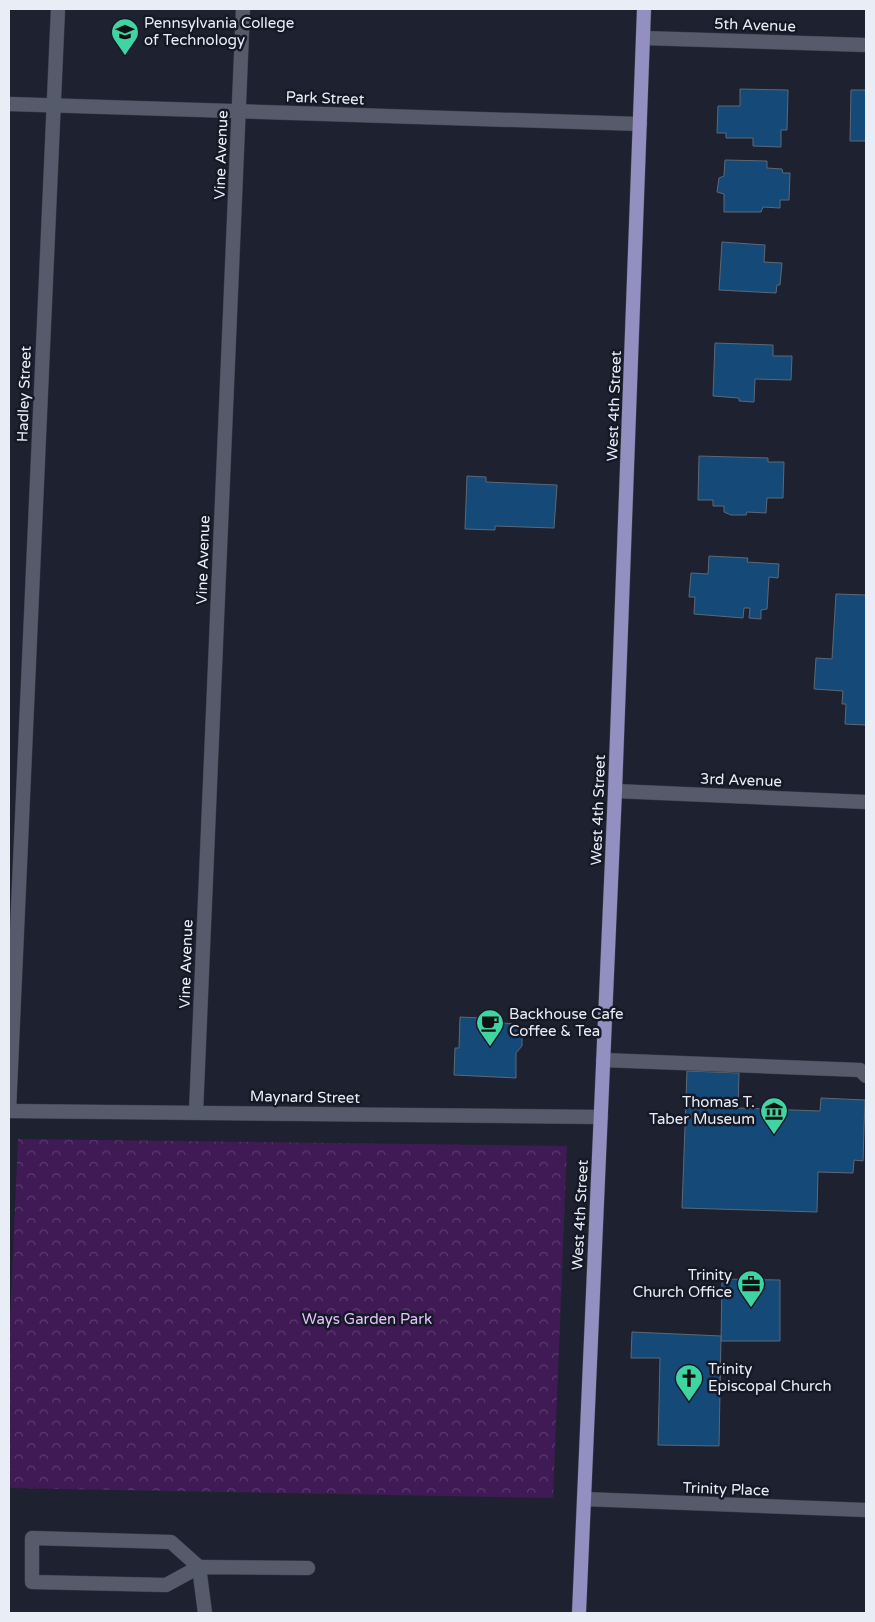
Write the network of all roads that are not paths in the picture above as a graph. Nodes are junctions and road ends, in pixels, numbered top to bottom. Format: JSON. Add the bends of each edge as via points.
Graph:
{"nodes":[{"id":1,"x":58,"y":9,"type":"edge"},
{"id":2,"x":243,"y":9,"type":"edge"},
{"id":3,"x":644,"y":9,"type":"edge"},
{"id":4,"x":643,"y":38,"type":"junction"},
{"id":5,"x":866,"y":45,"type":"edge"},
{"id":6,"x":9,"y":104,"type":"edge"},
{"id":7,"x":53,"y":105,"type":"junction"},
{"id":8,"x":239,"y":112,"type":"junction"},
{"id":9,"x":640,"y":124,"type":"junction"},
{"id":10,"x":615,"y":791,"type":"junction"},
{"id":11,"x":866,"y":802,"type":"edge"},
{"id":12,"x":603,"y":1060,"type":"junction"},
{"id":13,"x":866,"y":1076,"type":"edge"},
{"id":14,"x":9,"y":1111,"type":"edge"},
{"id":15,"x":196,"y":1112,"type":"junction"},
{"id":16,"x":601,"y":1117,"type":"junction"},
{"id":17,"x":584,"y":1500,"type":"junction"},
{"id":18,"x":866,"y":1510,"type":"edge"},
{"id":19,"x":199,"y":1567,"type":"junction"},
{"id":20,"x":308,"y":1568,"type":"dead end"},
{"id":21,"x":205,"y":1613,"type":"edge"},
{"id":22,"x":579,"y":1613,"type":"edge"}],
"edges":[{"from":1,"to":7,"type":"street","name":"Hadley Street"},
{"from":2,"to":8,"type":"street","name":"Vine Avenue"},
{"from":3,"to":4,"type":"main road","name":"West 4th Street"},
{"from":4,"to":5,"type":"street","name":"5th Avenue"},
{"from":4,"to":9,"type":"main road","name":"West 4th Street"},
{"from":6,"to":7,"type":"street","name":"Park Street"},
{"from":7,"to":8,"type":"street","name":"Park Street"},
{"from":7,"to":14,"type":"street","name":"Hadley Street"},
{"from":8,"to":9,"type":"street","name":"Park Street"},
{"from":8,"to":15,"type":"street","name":"Vine Avenue"},
{"from":9,"to":10,"type":"main road","name":"West 4th Street"},
{"from":10,"to":11,"type":"street","name":"3rd Avenue"},
{"from":10,"to":12,"type":"main road","name":"West 4th Street"},
{"from":12,"to":13,"type":"street","via":[[860,1070]]},
{"from":12,"to":16,"type":"main road","name":"West 4th Street"},
{"from":14,"to":15,"type":"street","name":"Maynard Street"},
{"from":15,"to":16,"type":"street","name":"Maynard Street"},
{"from":16,"to":17,"type":"main road","name":"West 4th Street"},
{"from":17,"to":18,"type":"street","name":"Trinity Place"},
{"from":17,"to":22,"type":"main road","name":"West 4th Street"},
{"from":19,"to":19,"type":"street","via":[[166,1585],[32,1582],[32,1538],[171,1542]]},
{"from":19,"to":20,"type":"street"},
{"from":19,"to":21,"type":"street"}]}
